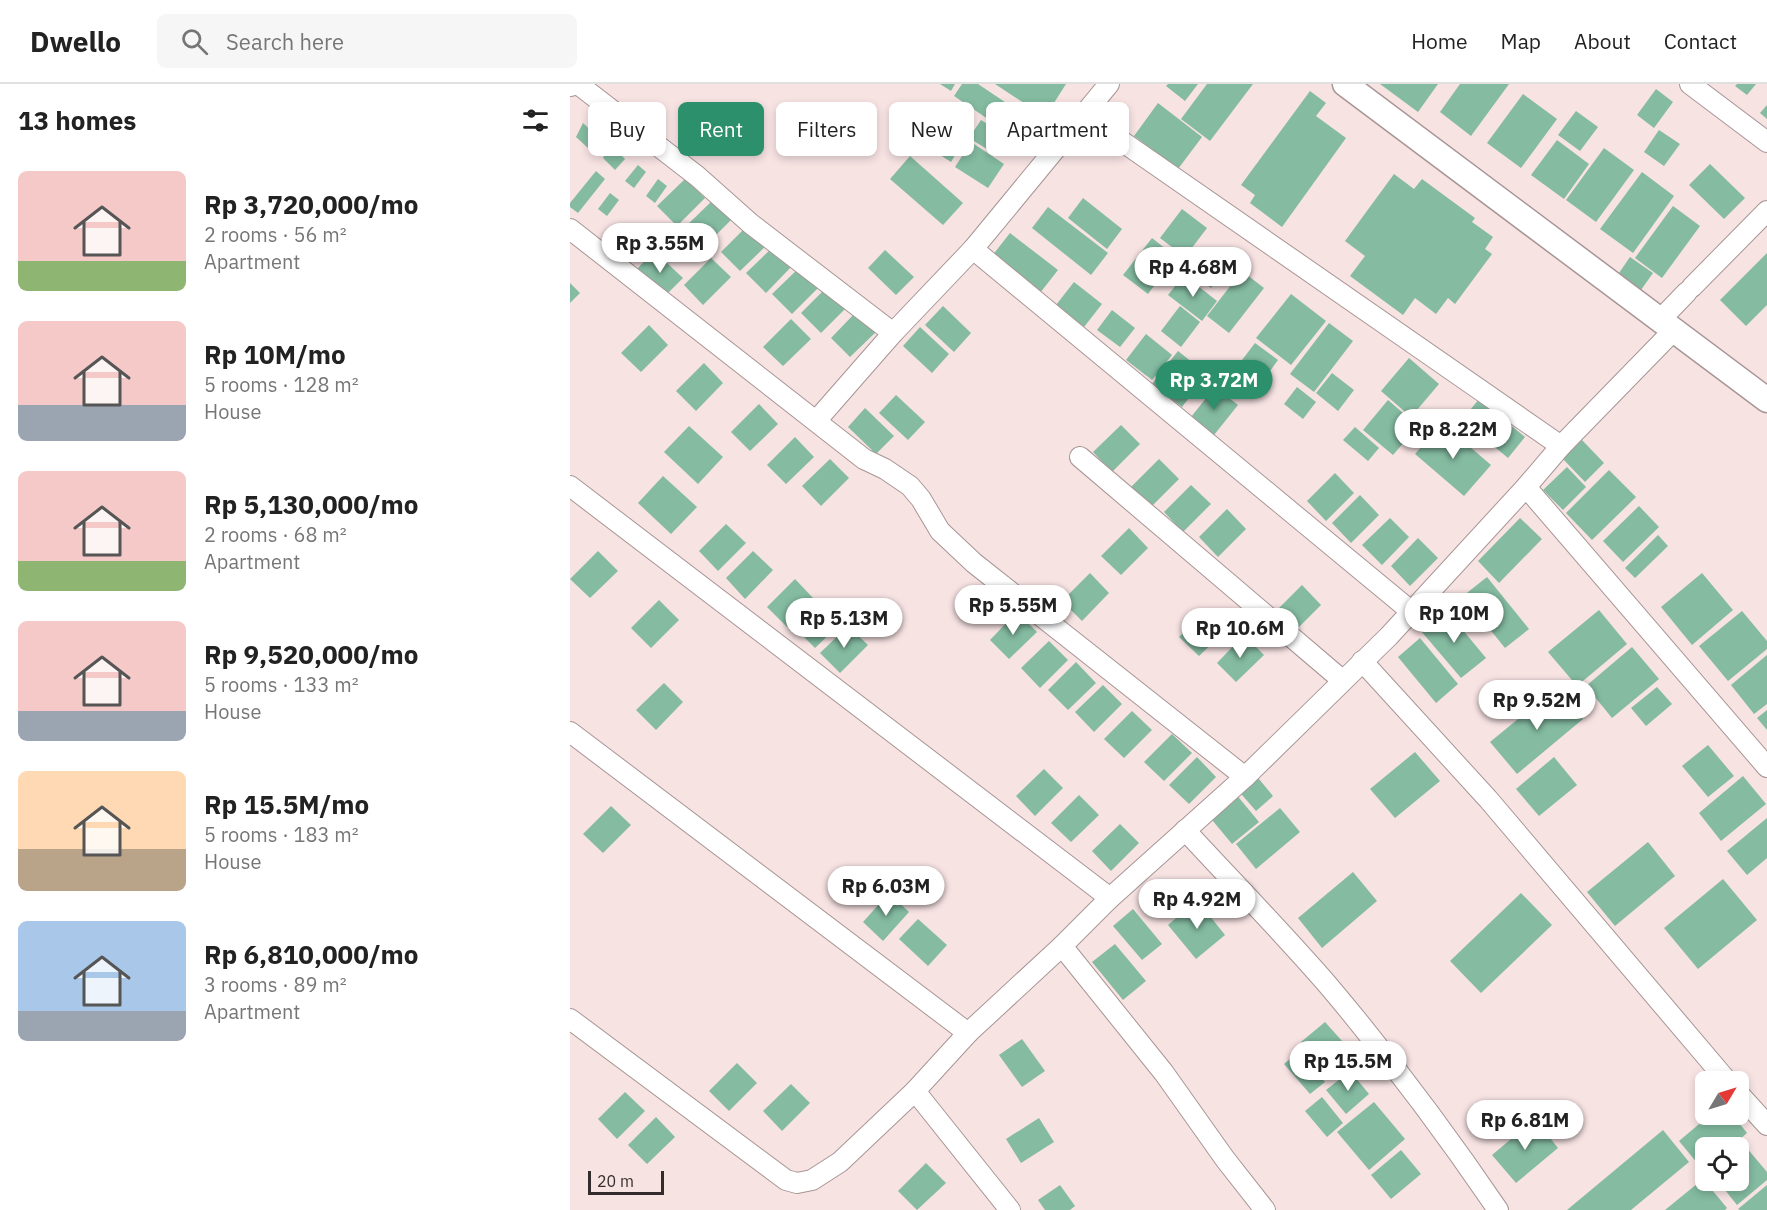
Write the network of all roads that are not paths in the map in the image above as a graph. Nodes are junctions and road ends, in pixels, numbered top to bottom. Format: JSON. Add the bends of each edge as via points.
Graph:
{"nodes":[{"id":1,"x":1109,"y":84,"type":"edge"},
{"id":2,"x":1345,"y":84,"type":"edge"},
{"id":3,"x":1690,"y":84,"type":"edge"},
{"id":4,"x":570,"y":86,"type":"edge"},
{"id":5,"x":1094,"y":102,"type":"edge"},
{"id":6,"x":1767,"y":142,"type":"edge"},
{"id":7,"x":1129,"y":146,"type":"edge"},
{"id":8,"x":1050,"y":156,"type":"edge"},
{"id":9,"x":1767,"y":211,"type":"edge"},
{"id":10,"x":570,"y":229,"type":"edge"},
{"id":11,"x":973,"y":249,"type":"junction"},
{"id":12,"x":1668,"y":324,"type":"junction"},
{"id":13,"x":892,"y":333,"type":"junction"},
{"id":14,"x":1767,"y":400,"type":"edge"},
{"id":15,"x":816,"y":421,"type":"junction"},
{"id":16,"x":1561,"y":446,"type":"junction"},
{"id":17,"x":1080,"y":457,"type":"dead end"},
{"id":18,"x":570,"y":486,"type":"edge"},
{"id":19,"x":1526,"y":487,"type":"junction"},
{"id":20,"x":1412,"y":612,"type":"junction"},
{"id":21,"x":1362,"y":661,"type":"junction"},
{"id":22,"x":1342,"y":680,"type":"junction"},
{"id":23,"x":570,"y":732,"type":"edge"},
{"id":24,"x":1767,"y":767,"type":"edge"},
{"id":25,"x":1245,"y":777,"type":"junction"},
{"id":26,"x":1185,"y":830,"type":"junction"},
{"id":27,"x":1110,"y":898,"type":"junction"},
{"id":28,"x":1062,"y":946,"type":"junction"},
{"id":29,"x":570,"y":1019,"type":"edge"},
{"id":30,"x":968,"y":1033,"type":"junction"},
{"id":31,"x":1719,"y":1071,"type":"edge"},
{"id":32,"x":915,"y":1090,"type":"junction"},
{"id":33,"x":1749,"y":1105,"type":"edge"},
{"id":34,"x":1767,"y":1125,"type":"edge"},
{"id":35,"x":1010,"y":1210,"type":"edge"},
{"id":36,"x":1265,"y":1210,"type":"edge"},
{"id":37,"x":1497,"y":1210,"type":"edge"}],
"edges":[{"from":1,"to":5,"type":"street"},
{"from":2,"to":12,"type":"street"},
{"from":3,"to":6,"type":"street"},
{"from":4,"to":13,"type":"street","via":[[578,84]]},
{"from":7,"to":16,"type":"street"},
{"from":8,"to":11,"type":"street"},
{"from":9,"to":12,"type":"street","via":[[1689,290]]},
{"from":10,"to":15,"type":"street"},
{"from":11,"to":13,"type":"street"},
{"from":11,"to":20,"type":"street"},
{"from":12,"to":14,"type":"street"},
{"from":12,"to":16,"type":"street"},
{"from":13,"to":15,"type":"street"},
{"from":15,"to":25,"type":"street","via":[[864,459],[910,486],[940,531],[974,563]]},
{"from":16,"to":19,"type":"street"},
{"from":17,"to":22,"type":"street"},
{"from":18,"to":27,"type":"street"},
{"from":19,"to":20,"type":"street"},
{"from":19,"to":24,"type":"street"},
{"from":20,"to":21,"type":"street"},
{"from":21,"to":22,"type":"street"},
{"from":21,"to":31,"type":"street","via":[[1488,799]]},
{"from":22,"to":25,"type":"street"},
{"from":23,"to":30,"type":"street"},
{"from":25,"to":26,"type":"street"},
{"from":26,"to":27,"type":"street"},
{"from":26,"to":37,"type":"street","via":[[1333,992],[1398,1072]]},
{"from":27,"to":28,"type":"street"},
{"from":28,"to":30,"type":"street"},
{"from":28,"to":36,"type":"street","via":[[1164,1073]]},
{"from":29,"to":32,"type":"street","via":[[786,1180],[796,1183],[812,1180],[840,1162]]},
{"from":30,"to":32,"type":"street"},
{"from":32,"to":35,"type":"street"},
{"from":33,"to":34,"type":"street"}]}
